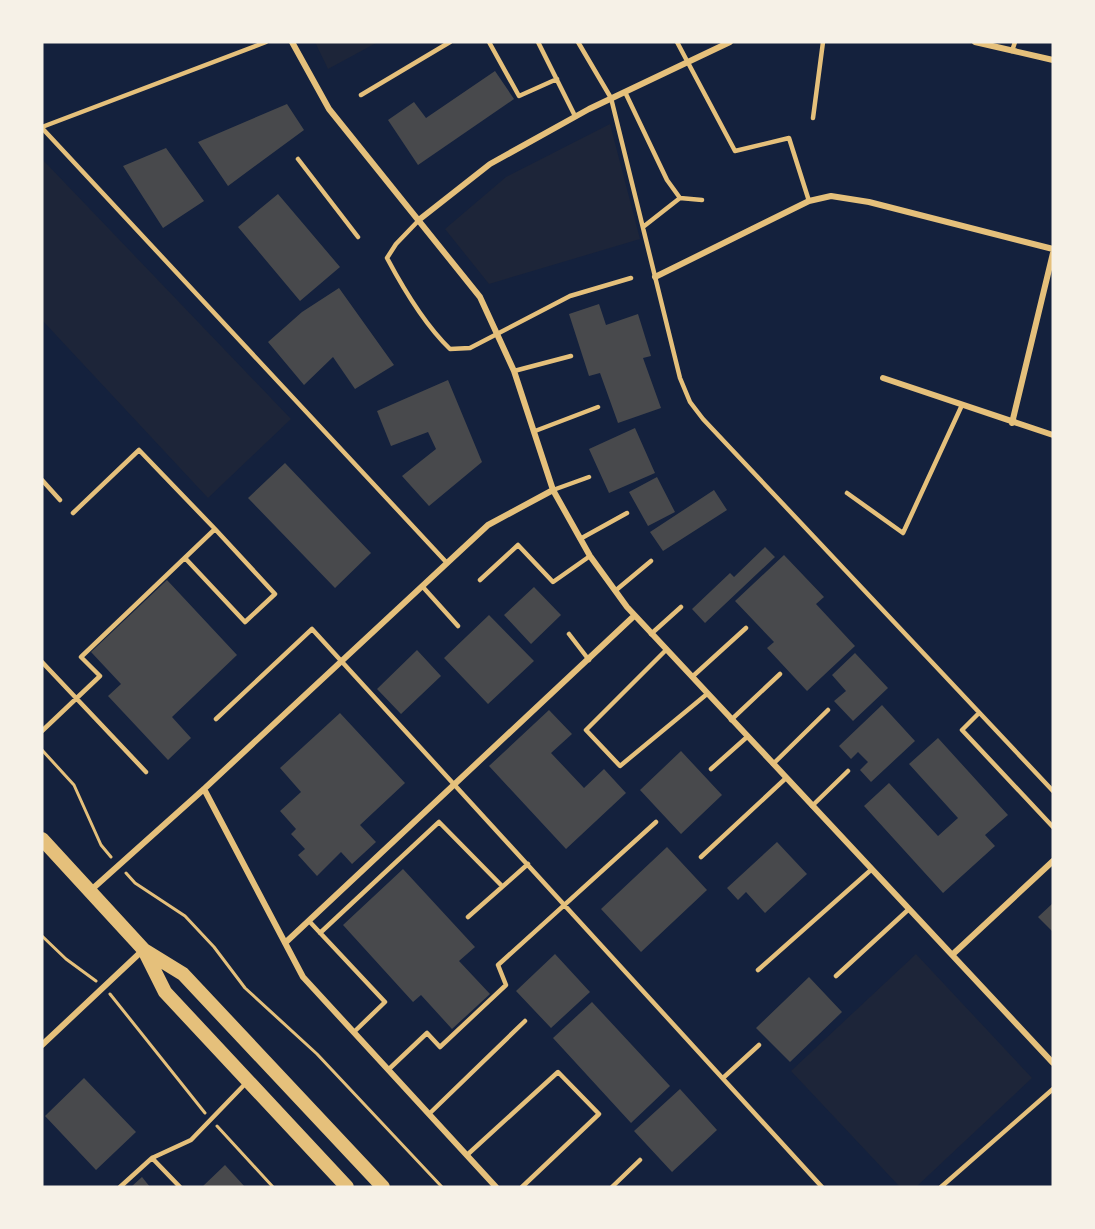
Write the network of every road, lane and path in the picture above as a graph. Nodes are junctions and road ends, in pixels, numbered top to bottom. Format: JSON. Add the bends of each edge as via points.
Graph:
{"nodes":[{"id":1,"x":266,"y":42,"type":"edge"},
{"id":2,"x":292,"y":42,"type":"edge"},
{"id":3,"x":450,"y":42,"type":"edge"},
{"id":4,"x":489,"y":42,"type":"edge"},
{"id":5,"x":538,"y":42,"type":"edge"},
{"id":6,"x":578,"y":42,"type":"edge"},
{"id":7,"x":678,"y":42,"type":"edge"},
{"id":8,"x":730,"y":42,"type":"edge"},
{"id":9,"x":824,"y":42,"type":"edge"},
{"id":10,"x":975,"y":42,"type":"edge"},
{"id":11,"x":1015,"y":42,"type":"edge"},
{"id":12,"x":1012,"y":51,"type":"junction"},
{"id":13,"x":1053,"y":60,"type":"edge"},
{"id":14,"x":687,"y":62,"type":"junction"},
{"id":15,"x":556,"y":79,"type":"junction"},
{"id":16,"x":625,"y":92,"type":"junction"},
{"id":17,"x":361,"y":95,"type":"dead end"},
{"id":18,"x":611,"y":98,"type":"junction"},
{"id":19,"x":576,"y":116,"type":"junction"},
{"id":20,"x":813,"y":118,"type":"dead end"},
{"id":21,"x":42,"y":128,"type":"edge"},
{"id":22,"x":298,"y":159,"type":"dead end"},
{"id":23,"x":680,"y":198,"type":"junction"},
{"id":24,"x":702,"y":200,"type":"dead end"},
{"id":25,"x":809,"y":201,"type":"junction"},
{"id":26,"x":420,"y":219,"type":"junction"},
{"id":27,"x":643,"y":227,"type":"junction"},
{"id":28,"x":358,"y":237,"type":"dead end"},
{"id":29,"x":1053,"y":251,"type":"edge"},
{"id":30,"x":655,"y":277,"type":"junction"},
{"id":31,"x":631,"y":278,"type":"dead end"},
{"id":32,"x":496,"y":333,"type":"junction"},
{"id":33,"x":571,"y":356,"type":"dead end"},
{"id":34,"x":514,"y":370,"type":"junction"},
{"id":35,"x":883,"y":378,"type":"dead end"},
{"id":36,"x":962,"y":405,"type":"junction"},
{"id":37,"x":598,"y":407,"type":"dead end"},
{"id":38,"x":1012,"y":423,"type":"junction"},
{"id":39,"x":535,"y":431,"type":"junction"},
{"id":40,"x":1053,"y":435,"type":"edge"},
{"id":41,"x":590,"y":477,"type":"dead end"},
{"id":42,"x":42,"y":480,"type":"edge"},
{"id":43,"x":553,"y":490,"type":"junction"},
{"id":44,"x":847,"y":494,"type":"dead end"},
{"id":45,"x":60,"y":500,"type":"dead end"},
{"id":46,"x":73,"y":513,"type":"dead end"},
{"id":47,"x":627,"y":513,"type":"dead end"},
{"id":48,"x":215,"y":529,"type":"junction"},
{"id":49,"x":580,"y":539,"type":"junction"},
{"id":50,"x":590,"y":556,"type":"junction"},
{"id":51,"x":185,"y":558,"type":"junction"},
{"id":52,"x":651,"y":561,"type":"dead end"},
{"id":53,"x":447,"y":563,"type":"junction"},
{"id":54,"x":480,"y":580,"type":"dead end"},
{"id":55,"x":422,"y":586,"type":"junction"},
{"id":56,"x":615,"y":591,"type":"junction"},
{"id":57,"x":681,"y":607,"type":"dead end"},
{"id":58,"x":634,"y":616,"type":"junction"},
{"id":59,"x":458,"y":626,"type":"dead end"},
{"id":60,"x":746,"y":628,"type":"dead end"},
{"id":61,"x":569,"y":634,"type":"dead end"},
{"id":62,"x":651,"y":634,"type":"junction"},
{"id":63,"x":666,"y":650,"type":"junction"},
{"id":64,"x":589,"y":660,"type":"junction"},
{"id":65,"x":42,"y":662,"type":"edge"},
{"id":66,"x":341,"y":662,"type":"junction"},
{"id":67,"x":780,"y":674,"type":"dead end"},
{"id":68,"x":692,"y":677,"type":"junction"},
{"id":69,"x":707,"y":694,"type":"junction"},
{"id":70,"x":77,"y":700,"type":"junction"},
{"id":71,"x":828,"y":710,"type":"dead end"},
{"id":72,"x":980,"y":713,"type":"junction"},
{"id":73,"x":216,"y":719,"type":"dead end"},
{"id":74,"x":731,"y":720,"type":"junction"},
{"id":75,"x":42,"y":731,"type":"edge"},
{"id":76,"x":747,"y":737,"type":"junction"},
{"id":77,"x":42,"y":750,"type":"edge"},
{"id":78,"x":773,"y":764,"type":"junction"},
{"id":79,"x":711,"y":769,"type":"dead end"},
{"id":80,"x":848,"y":771,"type":"dead end"},
{"id":81,"x":146,"y":772,"type":"dead end"},
{"id":82,"x":786,"y":778,"type":"junction"},
{"id":83,"x":456,"y":784,"type":"junction"},
{"id":84,"x":204,"y":789,"type":"junction"},
{"id":85,"x":1053,"y":791,"type":"edge"},
{"id":86,"x":812,"y":806,"type":"junction"},
{"id":87,"x":656,"y":822,"type":"dead end"},
{"id":88,"x":1053,"y":827,"type":"edge"},
{"id":89,"x":42,"y":839,"type":"edge"},
{"id":90,"x":701,"y":857,"type":"dead end"},
{"id":91,"x":1053,"y":861,"type":"edge"},
{"id":92,"x":528,"y":864,"type":"junction"},
{"id":93,"x":119,"y":866,"type":"junction"},
{"id":94,"x":872,"y":869,"type":"junction"},
{"id":95,"x":502,"y":886,"type":"junction"},
{"id":96,"x":90,"y":891,"type":"junction"},
{"id":97,"x":566,"y":906,"type":"junction"},
{"id":98,"x":909,"y":909,"type":"junction"},
{"id":99,"x":468,"y":917,"type":"dead end"},
{"id":100,"x":309,"y":921,"type":"junction"},
{"id":101,"x":320,"y":933,"type":"junction"},
{"id":102,"x":42,"y":936,"type":"edge"},
{"id":103,"x":285,"y":943,"type":"junction"},
{"id":104,"x":144,"y":950,"type":"junction"},
{"id":105,"x":952,"y":955,"type":"junction"},
{"id":106,"x":758,"y":970,"type":"dead end"},
{"id":107,"x":836,"y":976,"type":"dead end"},
{"id":108,"x":103,"y":987,"type":"junction"},
{"id":109,"x":525,"y":1021,"type":"dead end"},
{"id":110,"x":354,"y":1032,"type":"junction"},
{"id":111,"x":42,"y":1045,"type":"edge"},
{"id":112,"x":759,"y":1045,"type":"dead end"},
{"id":113,"x":1053,"y":1063,"type":"edge"},
{"id":114,"x":388,"y":1070,"type":"junction"},
{"id":115,"x":723,"y":1078,"type":"junction"},
{"id":116,"x":248,"y":1081,"type":"junction"},
{"id":117,"x":1053,"y":1089,"type":"edge"},
{"id":118,"x":429,"y":1114,"type":"junction"},
{"id":119,"x":211,"y":1119,"type":"junction"},
{"id":120,"x":467,"y":1155,"type":"junction"},
{"id":121,"x":152,"y":1158,"type":"junction"},
{"id":122,"x":640,"y":1160,"type":"dead end"},
{"id":123,"x":363,"y":1166,"type":"junction"},
{"id":124,"x":345,"y":1186,"type":"edge"},
{"id":125,"x":120,"y":1187,"type":"edge"},
{"id":126,"x":180,"y":1187,"type":"edge"},
{"id":127,"x":273,"y":1187,"type":"edge"},
{"id":128,"x":383,"y":1187,"type":"edge"},
{"id":129,"x":442,"y":1187,"type":"edge"},
{"id":130,"x":496,"y":1187,"type":"edge"},
{"id":131,"x":522,"y":1187,"type":"edge"},
{"id":132,"x":612,"y":1187,"type":"edge"},
{"id":133,"x":822,"y":1187,"type":"edge"},
{"id":134,"x":941,"y":1187,"type":"edge"}],
"edges":[{"from":1,"to":21,"type":"lane"},
{"from":2,"to":26,"type":"street","via":[[329,109]]},
{"from":3,"to":17,"type":"lane"},
{"from":4,"to":15,"type":"lane","via":[[519,96]]},
{"from":5,"to":15,"type":"lane"},
{"from":6,"to":18,"type":"lane"},
{"from":7,"to":14,"type":"lane"},
{"from":8,"to":14,"type":"street"},
{"from":9,"to":20,"type":"lane"},
{"from":10,"to":12,"type":"street"},
{"from":11,"to":12,"type":"lane"},
{"from":12,"to":13,"type":"street"},
{"from":14,"to":16,"type":"street"},
{"from":14,"to":25,"type":"lane","via":[[735,151],[789,138]]},
{"from":15,"to":19,"type":"lane"},
{"from":16,"to":18,"type":"street"},
{"from":16,"to":23,"type":"lane","via":[[667,180]]},
{"from":18,"to":19,"type":"street"},
{"from":18,"to":27,"type":"lane"},
{"from":19,"to":26,"type":"street","via":[[490,164]]},
{"from":21,"to":53,"type":"lane"},
{"from":22,"to":28,"type":"lane"},
{"from":23,"to":24,"type":"lane"},
{"from":23,"to":27,"type":"lane"},
{"from":25,"to":29,"type":"street","via":[[831,196],[869,202]]},
{"from":25,"to":30,"type":"street"},
{"from":26,"to":32,"type":"street","via":[[480,297]]},
{"from":26,"to":32,"type":"lane","via":[[387,258],[401,285],[450,349],[470,348]]},
{"from":27,"to":30,"type":"lane"},
{"from":29,"to":38,"type":"street"},
{"from":30,"to":72,"type":"lane","via":[[680,378],[702,419]]},
{"from":31,"to":32,"type":"lane","via":[[570,296]]},
{"from":32,"to":34,"type":"street"},
{"from":33,"to":34,"type":"lane"},
{"from":34,"to":39,"type":"street"},
{"from":35,"to":36,"type":"street"},
{"from":36,"to":38,"type":"street"},
{"from":36,"to":44,"type":"lane","via":[[903,533]]},
{"from":37,"to":39,"type":"lane"},
{"from":38,"to":40,"type":"street"},
{"from":39,"to":43,"type":"street"},
{"from":41,"to":43,"type":"lane"},
{"from":42,"to":45,"type":"lane"},
{"from":43,"to":49,"type":"street"},
{"from":43,"to":53,"type":"street","via":[[488,525]]},
{"from":46,"to":48,"type":"lane","via":[[139,450]]},
{"from":47,"to":49,"type":"lane"},
{"from":48,"to":51,"type":"lane"},
{"from":48,"to":51,"type":"lane","via":[[275,594],[245,622]]},
{"from":49,"to":50,"type":"street"},
{"from":50,"to":54,"type":"lane","via":[[553,582],[518,545]]},
{"from":50,"to":56,"type":"street"},
{"from":51,"to":70,"type":"lane","via":[[81,657],[100,676]]},
{"from":52,"to":56,"type":"lane"},
{"from":53,"to":55,"type":"street"},
{"from":55,"to":59,"type":"lane"},
{"from":55,"to":66,"type":"street"},
{"from":56,"to":58,"type":"street"},
{"from":57,"to":62,"type":"lane"},
{"from":58,"to":62,"type":"street"},
{"from":58,"to":64,"type":"street"},
{"from":60,"to":68,"type":"lane"},
{"from":61,"to":64,"type":"lane"},
{"from":62,"to":63,"type":"street"},
{"from":63,"to":68,"type":"street"},
{"from":63,"to":69,"type":"lane","via":[[586,730],[620,766]]},
{"from":64,"to":83,"type":"street"},
{"from":65,"to":70,"type":"lane"},
{"from":66,"to":73,"type":"lane","via":[[312,629]]},
{"from":66,"to":83,"type":"lane"},
{"from":66,"to":84,"type":"street"},
{"from":67,"to":74,"type":"lane"},
{"from":68,"to":69,"type":"street"},
{"from":69,"to":74,"type":"street"},
{"from":70,"to":75,"type":"lane"},
{"from":70,"to":81,"type":"lane"},
{"from":71,"to":78,"type":"lane"},
{"from":72,"to":85,"type":"lane"},
{"from":72,"to":88,"type":"lane","via":[[962,730]]},
{"from":74,"to":76,"type":"street"},
{"from":76,"to":78,"type":"street"},
{"from":76,"to":79,"type":"lane"},
{"from":77,"to":93,"type":"path","via":[[74,785],[100,845]]},
{"from":78,"to":82,"type":"street"},
{"from":80,"to":86,"type":"lane"},
{"from":82,"to":86,"type":"street"},
{"from":82,"to":90,"type":"lane"},
{"from":83,"to":92,"type":"lane"},
{"from":83,"to":100,"type":"street"},
{"from":84,"to":93,"type":"street"},
{"from":84,"to":103,"type":"street"},
{"from":86,"to":94,"type":"street"},
{"from":87,"to":97,"type":"lane"},
{"from":89,"to":96,"type":"main road"},
{"from":91,"to":105,"type":"street"},
{"from":92,"to":95,"type":"lane"},
{"from":92,"to":97,"type":"lane"},
{"from":93,"to":96,"type":"street"},
{"from":93,"to":129,"type":"path","via":[[135,883],[185,916],[245,988],[317,1054]]},
{"from":94,"to":98,"type":"street"},
{"from":94,"to":106,"type":"lane"},
{"from":95,"to":99,"type":"lane"},
{"from":95,"to":101,"type":"lane","via":[[439,822]]},
{"from":96,"to":104,"type":"main road"},
{"from":97,"to":114,"type":"lane","via":[[498,965],[506,985],[440,1047],[427,1033]]},
{"from":97,"to":115,"type":"lane"},
{"from":98,"to":105,"type":"street"},
{"from":98,"to":107,"type":"lane"},
{"from":100,"to":101,"type":"lane"},
{"from":100,"to":103,"type":"street"},
{"from":101,"to":110,"type":"lane","via":[[385,1002]]},
{"from":102,"to":108,"type":"path"},
{"from":103,"to":110,"type":"street","via":[[303,976]]},
{"from":104,"to":108,"type":"street"},
{"from":104,"to":116,"type":"main road","via":[[165,992]]},
{"from":104,"to":123,"type":"main road","via":[[183,974]]},
{"from":105,"to":113,"type":"street"},
{"from":108,"to":111,"type":"street"},
{"from":108,"to":119,"type":"path"},
{"from":109,"to":118,"type":"lane"},
{"from":110,"to":114,"type":"street"},
{"from":112,"to":115,"type":"lane"},
{"from":114,"to":118,"type":"street"},
{"from":115,"to":133,"type":"lane"},
{"from":116,"to":119,"type":"lane"},
{"from":116,"to":124,"type":"main road"},
{"from":117,"to":134,"type":"lane"},
{"from":118,"to":120,"type":"street"},
{"from":119,"to":121,"type":"lane","via":[[191,1140]]},
{"from":119,"to":127,"type":"path"},
{"from":120,"to":130,"type":"street"},
{"from":120,"to":131,"type":"lane","via":[[558,1072],[599,1114]]},
{"from":121,"to":125,"type":"lane"},
{"from":121,"to":126,"type":"lane"},
{"from":122,"to":132,"type":"lane"},
{"from":123,"to":124,"type":"main road"},
{"from":123,"to":128,"type":"main road"}]}
